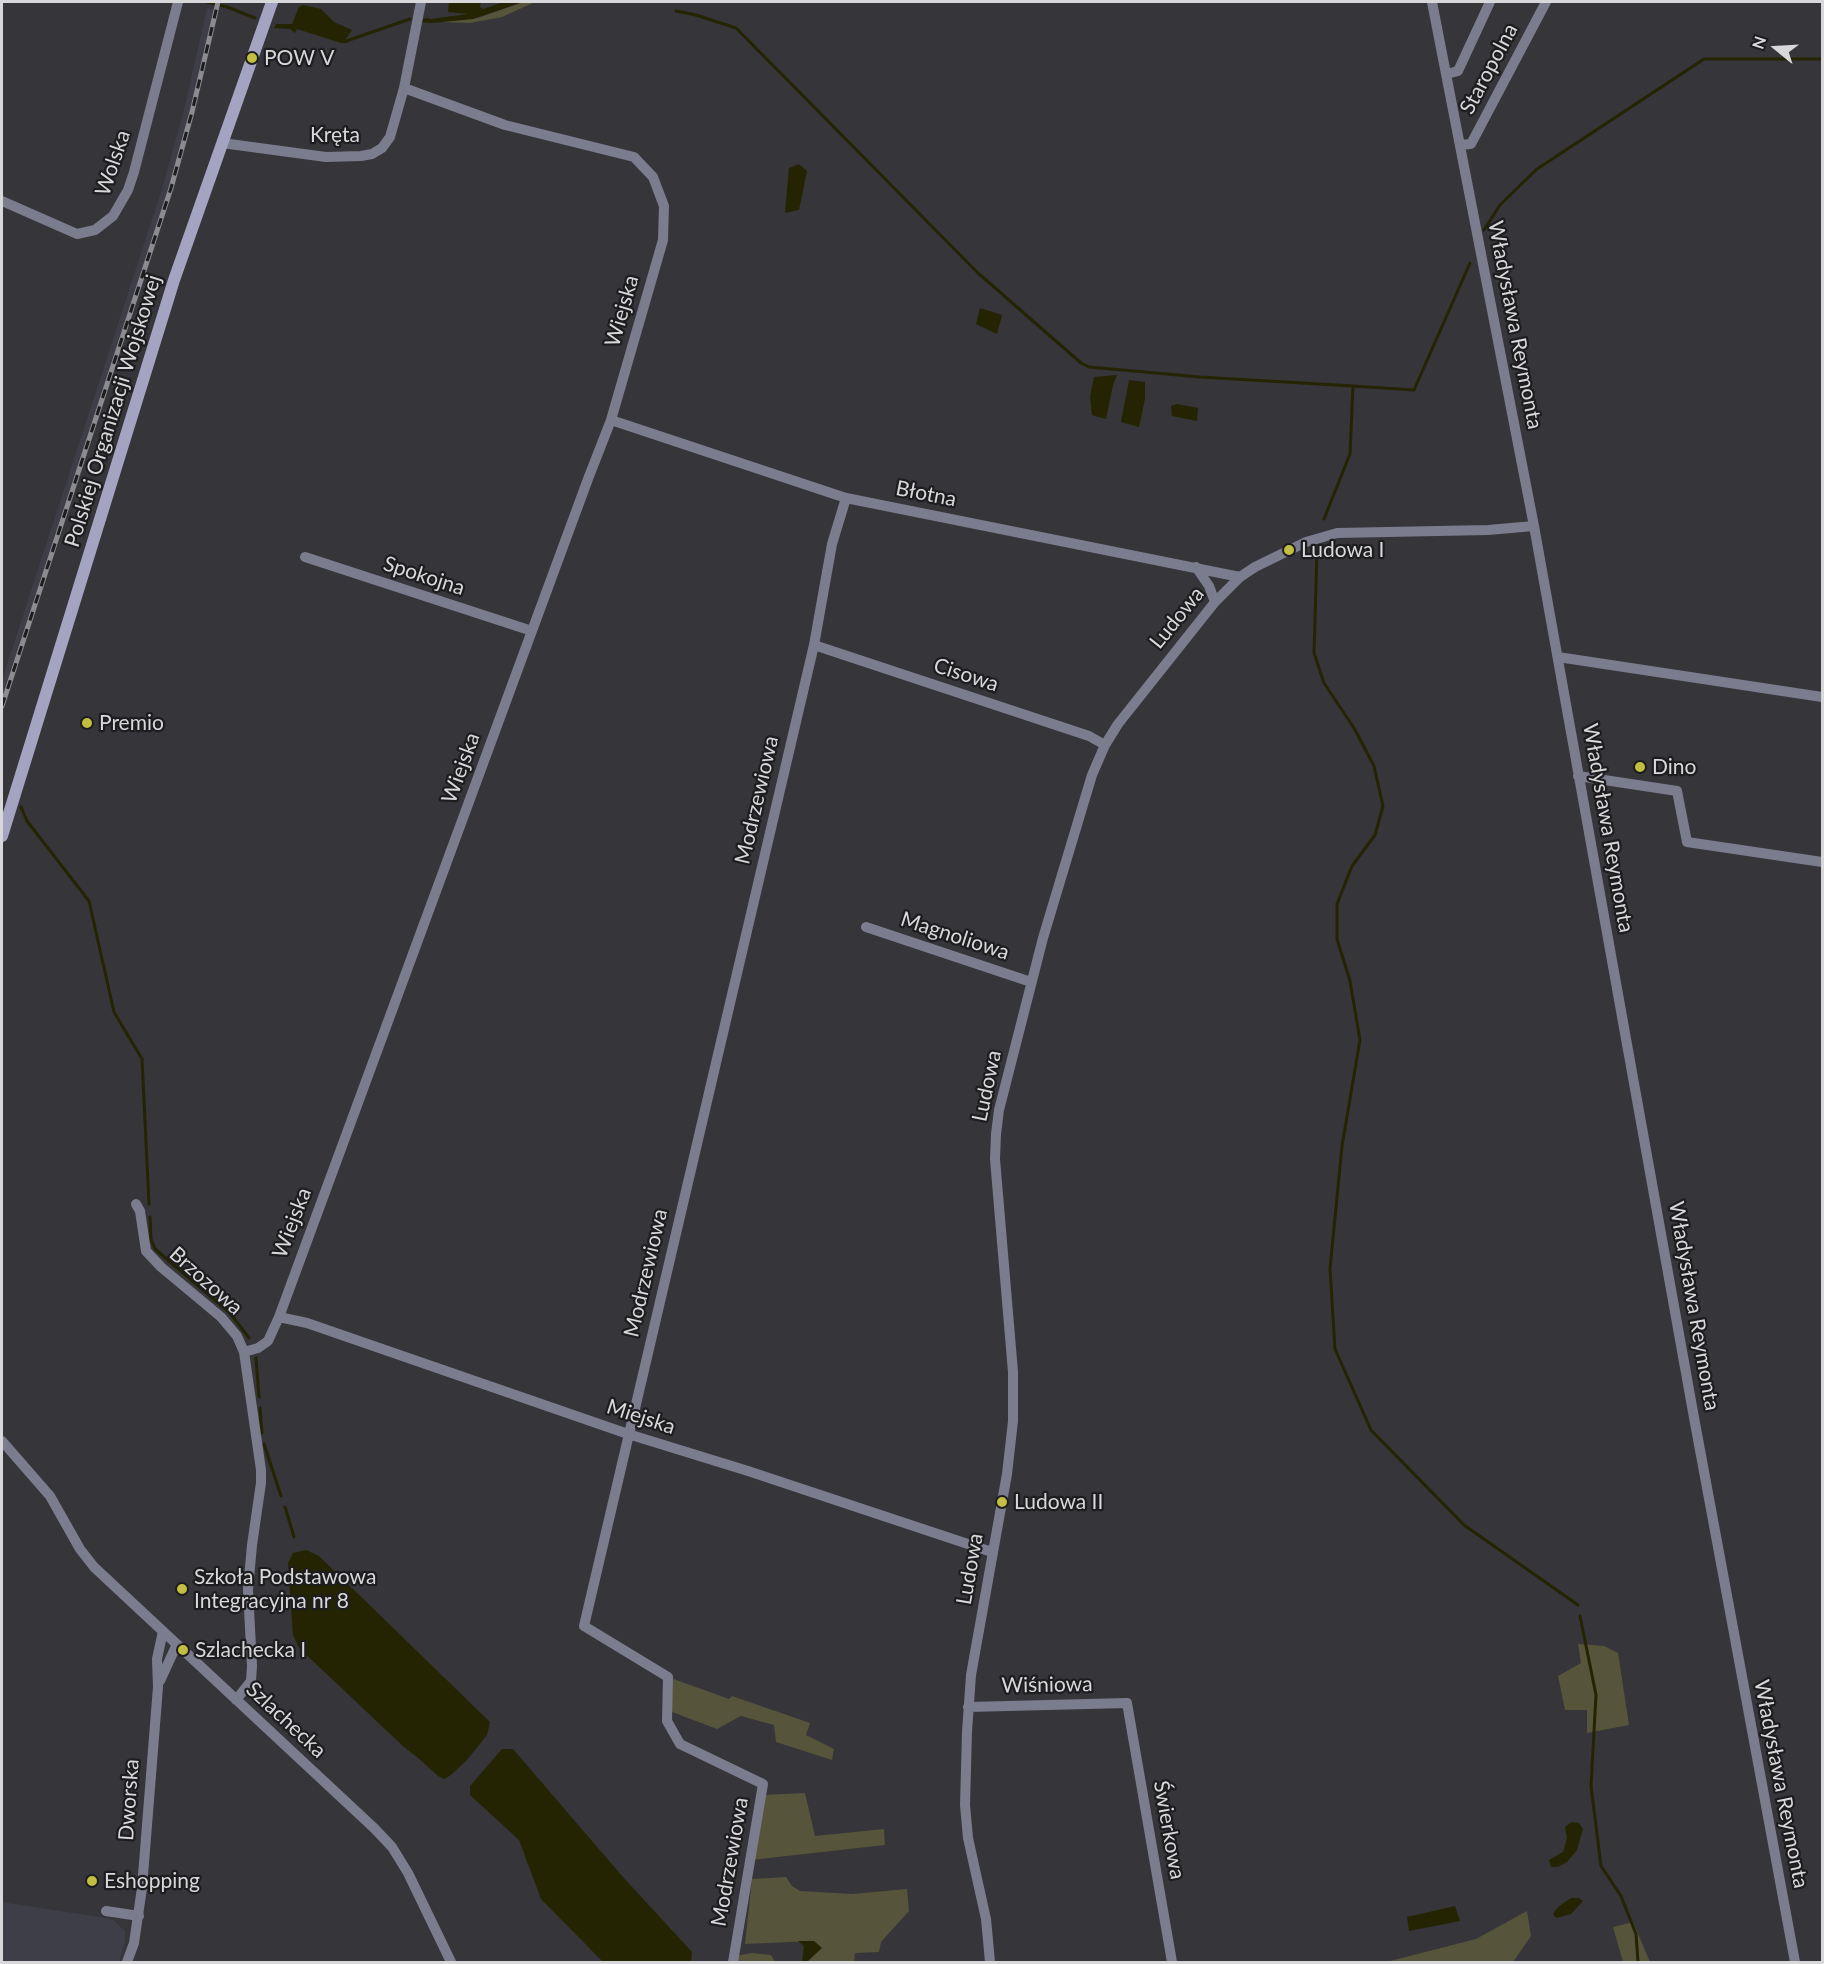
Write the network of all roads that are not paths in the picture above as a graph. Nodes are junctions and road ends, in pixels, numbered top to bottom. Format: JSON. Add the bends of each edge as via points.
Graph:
{"nodes":[{"id":1,"x":178,"y":2,"type":"edge"},
{"id":2,"x":272,"y":2,"type":"edge"},
{"id":3,"x":421,"y":2,"type":"edge"},
{"id":4,"x":1432,"y":2,"type":"edge"},
{"id":5,"x":1490,"y":2,"type":"edge"},
{"id":6,"x":1546,"y":2,"type":"edge"},
{"id":7,"x":1447,"y":74,"type":"junction"},
{"id":8,"x":404,"y":88,"type":"junction"},
{"id":9,"x":222,"y":143,"type":"junction"},
{"id":10,"x":1460,"y":145,"type":"junction"},
{"id":11,"x":2,"y":201,"type":"edge"},
{"id":12,"x":611,"y":420,"type":"junction"},
{"id":13,"x":846,"y":498,"type":"junction"},
{"id":14,"x":1534,"y":526,"type":"junction"},
{"id":15,"x":305,"y":558,"type":"dead end"},
{"id":16,"x":1196,"y":567,"type":"junction"},
{"id":17,"x":1240,"y":577,"type":"junction"},
{"id":18,"x":1215,"y":602,"type":"junction"},
{"id":19,"x":532,"y":631,"type":"junction"},
{"id":20,"x":814,"y":645,"type":"junction"},
{"id":21,"x":1558,"y":657,"type":"junction"},
{"id":22,"x":1822,"y":697,"type":"edge"},
{"id":23,"x":1105,"y":745,"type":"junction"},
{"id":24,"x":1578,"y":776,"type":"junction"},
{"id":25,"x":2,"y":836,"type":"edge"},
{"id":26,"x":1822,"y":862,"type":"edge"},
{"id":27,"x":866,"y":927,"type":"dead end"},
{"id":28,"x":1031,"y":981,"type":"junction"},
{"id":29,"x":136,"y":1204,"type":"dead end"},
{"id":30,"x":279,"y":1317,"type":"junction"},
{"id":31,"x":244,"y":1352,"type":"junction"},
{"id":32,"x":628,"y":1434,"type":"junction"},
{"id":33,"x":2,"y":1441,"type":"edge"},
{"id":34,"x":992,"y":1552,"type":"junction"},
{"id":35,"x":164,"y":1631,"type":"junction"},
{"id":36,"x":177,"y":1644,"type":"junction"},
{"id":37,"x":158,"y":1687,"type":"junction"},
{"id":38,"x":236,"y":1700,"type":"junction"},
{"id":39,"x":1127,"y":1703,"type":"joint"},
{"id":40,"x":968,"y":1707,"type":"junction"},
{"id":41,"x":106,"y":1911,"type":"dead end"},
{"id":42,"x":139,"y":1916,"type":"junction"},
{"id":43,"x":127,"y":1962,"type":"edge"},
{"id":44,"x":451,"y":1962,"type":"edge"},
{"id":45,"x":733,"y":1962,"type":"edge"},
{"id":46,"x":990,"y":1962,"type":"edge"},
{"id":47,"x":1172,"y":1962,"type":"edge"},
{"id":48,"x":1795,"y":1962,"type":"edge"}],
"edges":[{"from":1,"to":11,"type":"street","name":"Wolska","via":[[134,172],[113,216],[95,230],[77,234]]},
{"from":2,"to":9,"type":"main road","name":"Polskiej Organizacji Wojskowej"},
{"from":3,"to":8,"type":"street"},
{"from":4,"to":7,"type":"street","name":"Władysława Reymonta"},
{"from":5,"to":7,"type":"street","via":[[1458,71]]},
{"from":6,"to":10,"type":"street","name":"Staropolna","via":[[1471,144]]},
{"from":7,"to":10,"type":"street","name":"Władysława Reymonta"},
{"from":8,"to":9,"type":"street","name":"Kręta","via":[[390,137],[372,154],[326,157]]},
{"from":8,"to":12,"type":"street","name":"Wiejska","via":[[506,125],[634,157],[653,177],[663,206],[663,240]]},
{"from":9,"to":25,"type":"main road","name":"Polskiej Organizacji Wojskowej","via":[[174,280]]},
{"from":10,"to":14,"type":"street","name":"Władysława Reymonta"},
{"from":12,"to":13,"type":"street","name":"Błotna"},
{"from":12,"to":19,"type":"street","name":"Wiejska"},
{"from":13,"to":16,"type":"street","name":"Błotna"},
{"from":13,"to":20,"type":"street","name":"Modrzewiowa","via":[[832,544]]},
{"from":14,"to":17,"type":"street","name":"Ludowa","via":[[1337,533],[1306,542]]},
{"from":14,"to":21,"type":"street","name":"Władysława Reymonta"},
{"from":15,"to":19,"type":"street","name":"Spokojna"},
{"from":16,"to":17,"type":"street","name":"Błotna"},
{"from":16,"to":18,"type":"street"},
{"from":17,"to":18,"type":"street","name":"Ludowa"},
{"from":18,"to":23,"type":"street","name":"Ludowa"},
{"from":19,"to":30,"type":"street","name":"Wiejska"},
{"from":20,"to":23,"type":"street","name":"Cisowa","via":[[1089,736]]},
{"from":20,"to":32,"type":"street","name":"Modrzewiowa"},
{"from":21,"to":22,"type":"street"},
{"from":21,"to":24,"type":"street","name":"Władysława Reymonta"},
{"from":23,"to":28,"type":"street","name":"Ludowa","via":[[1085,795]]},
{"from":24,"to":26,"type":"street","via":[[1677,791],[1687,842]]},
{"from":24,"to":48,"type":"street","name":"Władysława Reymonta"},
{"from":27,"to":28,"type":"street","name":"Magnoliowa"},
{"from":28,"to":34,"type":"street","name":"Ludowa","via":[[996,1134],[1013,1395],[1010,1448]]},
{"from":29,"to":31,"type":"street","name":"Brzozowa","via":[[146,1251],[221,1317]]},
{"from":30,"to":31,"type":"street","name":"Wiejska","via":[[268,1341]]},
{"from":30,"to":32,"type":"street","name":"Miejska","via":[[307,1323]]},
{"from":31,"to":38,"type":"street","via":[[261,1483],[248,1590],[251,1681]]},
{"from":32,"to":34,"type":"street","name":"Miejska"},
{"from":32,"to":45,"type":"street","name":"Modrzewiowa","via":[[584,1626],[668,1677],[667,1721],[680,1744],[764,1784]]},
{"from":33,"to":35,"type":"street","name":"Szlachecka","via":[[50,1496],[93,1567]]},
{"from":34,"to":40,"type":"street","name":"Ludowa"},
{"from":35,"to":36,"type":"street","name":"Szlachecka"},
{"from":35,"to":37,"type":"street","name":"Dworska","via":[[157,1659]]},
{"from":36,"to":37,"type":"street","name":"Dworska"},
{"from":36,"to":38,"type":"street","name":"Szlachecka"},
{"from":37,"to":42,"type":"street","name":"Dworska"},
{"from":38,"to":44,"type":"street","name":"Szlachecka","via":[[392,1847]]},
{"from":39,"to":40,"type":"street","name":"Wiśniowa"},
{"from":39,"to":47,"type":"street","name":"Świerkowa"},
{"from":40,"to":46,"type":"street","name":"Ludowa","via":[[965,1805]]},
{"from":41,"to":42,"type":"street"},
{"from":42,"to":43,"type":"street","name":"Dworska"}]}
